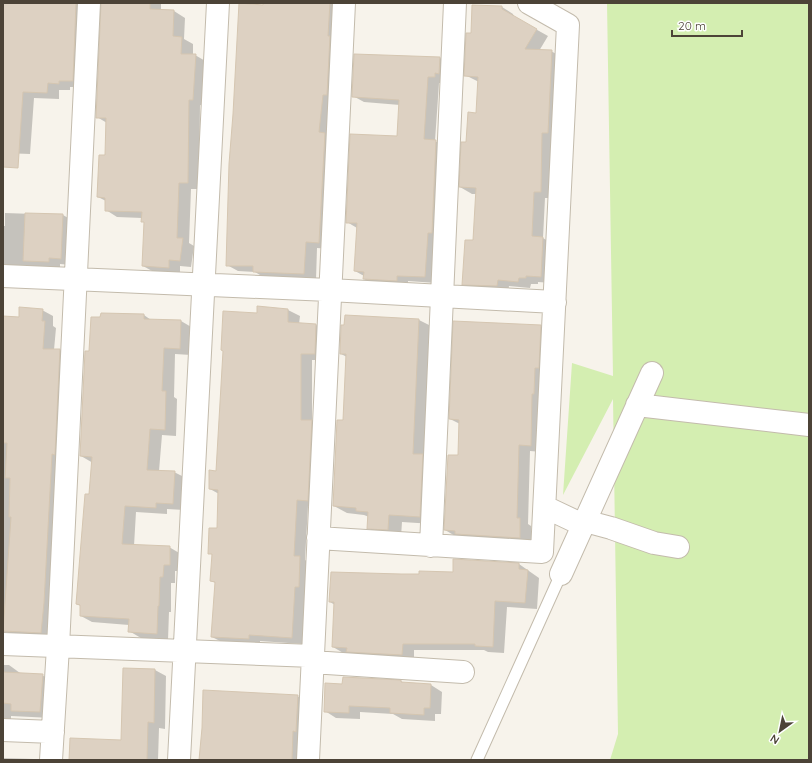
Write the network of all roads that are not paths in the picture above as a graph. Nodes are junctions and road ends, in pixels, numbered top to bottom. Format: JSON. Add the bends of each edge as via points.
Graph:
{"nodes":[{"id":1,"x":90,"y":3,"type":"edge"},
{"id":2,"x":218,"y":3,"type":"edge"},
{"id":3,"x":344,"y":3,"type":"edge"},
{"id":4,"x":456,"y":3,"type":"edge"},
{"id":5,"x":529,"y":3,"type":"edge"},
{"id":6,"x":3,"y":276,"type":"edge"},
{"id":7,"x":77,"y":279,"type":"junction"},
{"id":8,"x":203,"y":285,"type":"junction"},
{"id":9,"x":329,"y":290,"type":"junction"},
{"id":10,"x":442,"y":297,"type":"junction"},
{"id":11,"x":555,"y":302,"type":"junction"},
{"id":12,"x":652,"y":373,"type":"dead end"},
{"id":13,"x":637,"y":405,"type":"junction"},
{"id":14,"x":809,"y":425,"type":"edge"},
{"id":15,"x":545,"y":507,"type":"junction"},
{"id":16,"x":584,"y":523,"type":"junction"},
{"id":17,"x":318,"y":538,"type":"junction"},
{"id":18,"x":431,"y":546,"type":"junction"},
{"id":19,"x":678,"y":547,"type":"dead end"},
{"id":20,"x":561,"y":574,"type":"joint"},
{"id":21,"x":3,"y":644,"type":"edge"},
{"id":22,"x":58,"y":647,"type":"junction"},
{"id":23,"x":184,"y":652,"type":"junction"},
{"id":24,"x":312,"y":659,"type":"junction"},
{"id":25,"x":463,"y":672,"type":"dead end"},
{"id":26,"x":3,"y":730,"type":"edge"},
{"id":27,"x":53,"y":732,"type":"junction"},
{"id":28,"x":51,"y":760,"type":"edge"},
{"id":29,"x":179,"y":760,"type":"edge"},
{"id":30,"x":308,"y":760,"type":"edge"},
{"id":31,"x":477,"y":760,"type":"edge"}],
"edges":[{"from":1,"to":7,"type":"street"},
{"from":2,"to":8,"type":"street"},
{"from":3,"to":9,"type":"street"},
{"from":4,"to":10,"type":"street"},
{"from":5,"to":11,"type":"street","via":[[568,25]]},
{"from":6,"to":7,"type":"street"},
{"from":7,"to":8,"type":"street"},
{"from":7,"to":22,"type":"street"},
{"from":8,"to":9,"type":"street"},
{"from":8,"to":23,"type":"street"},
{"from":9,"to":10,"type":"street"},
{"from":9,"to":17,"type":"street"},
{"from":10,"to":11,"type":"street"},
{"from":10,"to":18,"type":"street"},
{"from":11,"to":15,"type":"street"},
{"from":12,"to":13,"type":"street"},
{"from":13,"to":14,"type":"street"},
{"from":13,"to":16,"type":"street"},
{"from":15,"to":16,"type":"street"},
{"from":15,"to":18,"type":"street","via":[[542,552]]},
{"from":16,"to":19,"type":"street","via":[[611,528],[654,543]]},
{"from":16,"to":20,"type":"street"},
{"from":17,"to":18,"type":"street"},
{"from":17,"to":24,"type":"street"},
{"from":20,"to":31,"type":"lane"},
{"from":21,"to":22,"type":"street"},
{"from":22,"to":23,"type":"street"},
{"from":22,"to":27,"type":"street"},
{"from":23,"to":24,"type":"street"},
{"from":23,"to":29,"type":"street"},
{"from":24,"to":25,"type":"street"},
{"from":24,"to":30,"type":"street"},
{"from":26,"to":27,"type":"street"},
{"from":27,"to":28,"type":"street"}]}
